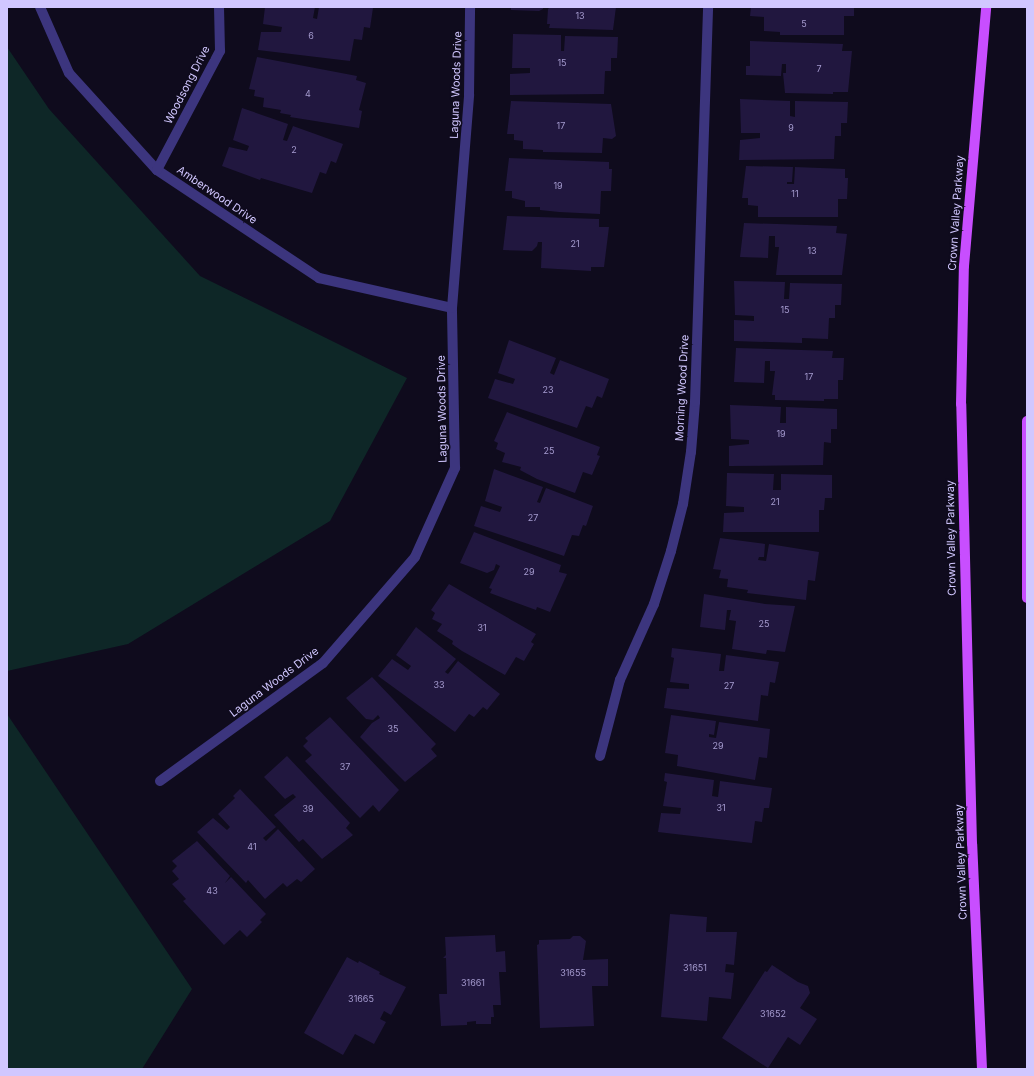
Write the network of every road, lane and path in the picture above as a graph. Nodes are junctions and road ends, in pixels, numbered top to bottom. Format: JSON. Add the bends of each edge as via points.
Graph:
{"nodes":[{"id":1,"x":40,"y":7,"type":"edge"},
{"id":2,"x":220,"y":7,"type":"edge"},
{"id":3,"x":470,"y":7,"type":"edge"},
{"id":4,"x":708,"y":7,"type":"edge"},
{"id":5,"x":986,"y":7,"type":"edge"},
{"id":6,"x":157,"y":170,"type":"junction"},
{"id":7,"x":452,"y":308,"type":"junction"},
{"id":8,"x":1027,"y":421,"type":"edge"},
{"id":9,"x":1027,"y":598,"type":"edge"},
{"id":10,"x":600,"y":756,"type":"dead end"},
{"id":11,"x":160,"y":781,"type":"dead end"},
{"id":12,"x":982,"y":1069,"type":"edge"}],
"edges":[{"from":1,"to":6,"type":"street","name":"Amberwood Drive","via":[[69,74]]},
{"from":2,"to":6,"type":"street","name":"Woodsong Drive","via":[[220,52]]},
{"from":3,"to":7,"type":"street","name":"Laguna Woods Drive","via":[[469,95]]},
{"from":4,"to":10,"type":"street","name":"Morning Wood Drive","via":[[695,402],[684,504],[654,604],[620,680]]},
{"from":5,"to":12,"type":"main road","name":"Crown Valley Parkway","via":[[964,266],[961,404],[972,844]]},
{"from":6,"to":7,"type":"street","name":"Amberwood Drive","via":[[319,278]]},
{"from":7,"to":11,"type":"street","name":"Laguna Woods Drive","via":[[455,468],[415,557],[322,663]]},
{"from":8,"to":9,"type":"main road"}]}
